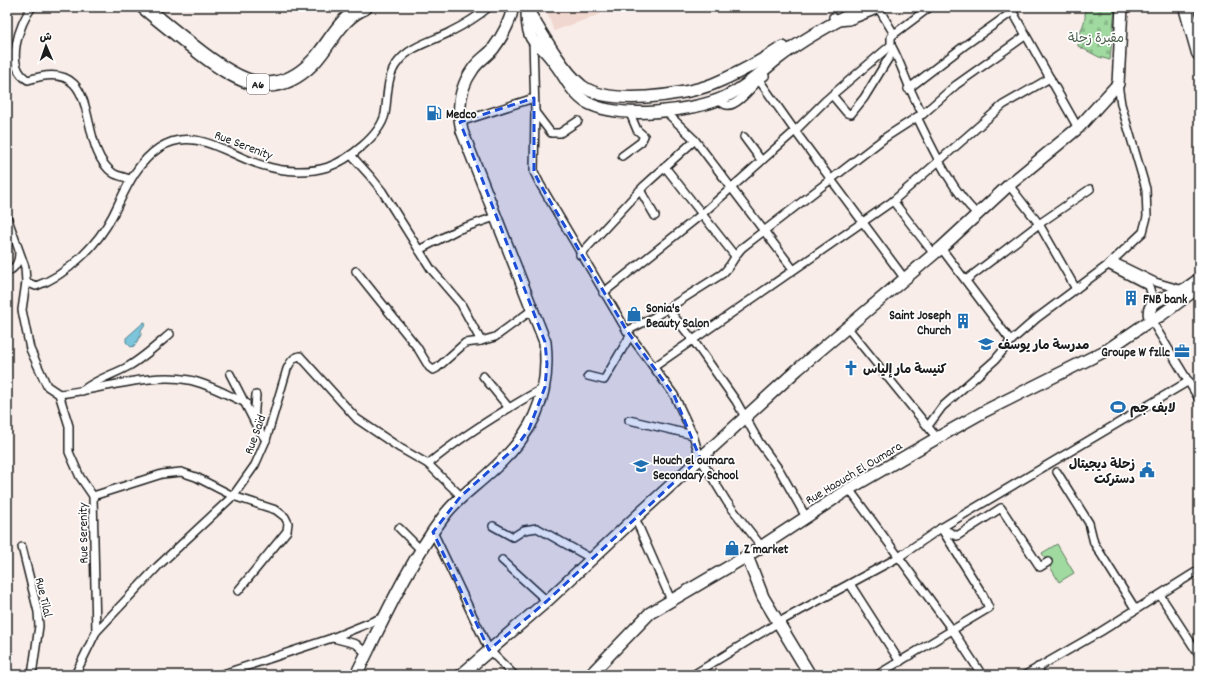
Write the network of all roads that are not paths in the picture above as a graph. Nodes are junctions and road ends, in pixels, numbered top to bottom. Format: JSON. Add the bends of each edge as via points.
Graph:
{"nodes":[{"id":1,"x":32,"y":7,"type":"edge"},
{"id":2,"x":144,"y":7,"type":"edge"},
{"id":3,"x":365,"y":7,"type":"edge"},
{"id":4,"x":489,"y":7,"type":"edge"},
{"id":5,"x":513,"y":7,"type":"edge"},
{"id":6,"x":849,"y":7,"type":"edge"},
{"id":7,"x":865,"y":7,"type":"edge"},
{"id":8,"x":930,"y":7,"type":"edge"},
{"id":9,"x":1122,"y":7,"type":"edge"},
{"id":10,"x":1186,"y":7,"type":"edge"},
{"id":11,"x":526,"y":8,"type":"edge"},
{"id":12,"x":880,"y":8,"type":"edge"},
{"id":13,"x":1011,"y":10,"type":"edge"},
{"id":14,"x":835,"y":19,"type":"junction"},
{"id":15,"x":894,"y":34,"type":"junction"},
{"id":16,"x":1025,"y":36,"type":"junction"},
{"id":17,"x":533,"y":40,"type":"junction"},
{"id":18,"x":892,"y":48,"type":"junction"},
{"id":19,"x":1199,"y":53,"type":"edge"},
{"id":20,"x":784,"y":54,"type":"junction"},
{"id":21,"x":1050,"y":78,"type":"junction"},
{"id":22,"x":759,"y":80,"type":"junction"},
{"id":23,"x":1118,"y":84,"type":"junction"},
{"id":24,"x":908,"y":89,"type":"junction"},
{"id":25,"x":593,"y":92,"type":"junction"},
{"id":26,"x":832,"y":95,"type":"junction"},
{"id":27,"x":534,"y":98,"type":"junction"},
{"id":28,"x":622,"y":98,"type":"junction"},
{"id":29,"x":718,"y":100,"type":"junction"},
{"id":30,"x":586,"y":102,"type":"junction"},
{"id":31,"x":624,"y":111,"type":"junction"},
{"id":32,"x":665,"y":111,"type":"junction"},
{"id":33,"x":535,"y":112,"type":"junction"},
{"id":34,"x":920,"y":116,"type":"junction"},
{"id":35,"x":578,"y":121,"type":"dead end"},
{"id":36,"x":460,"y":122,"type":"junction"},
{"id":37,"x":1078,"y":128,"type":"junction"},
{"id":38,"x":795,"y":131,"type":"junction"},
{"id":39,"x":744,"y":137,"type":"dead end"},
{"id":40,"x":695,"y":140,"type":"junction"},
{"id":41,"x":351,"y":156,"type":"junction"},
{"id":42,"x":622,"y":156,"type":"dead end"},
{"id":43,"x":761,"y":160,"type":"junction"},
{"id":44,"x":939,"y":161,"type":"junction"},
{"id":45,"x":665,"y":167,"type":"junction"},
{"id":46,"x":130,"y":179,"type":"junction"},
{"id":47,"x":831,"y":179,"type":"junction"},
{"id":48,"x":1009,"y":185,"type":"junction"},
{"id":49,"x":732,"y":188,"type":"junction"},
{"id":50,"x":1090,"y":189,"type":"dead end"},
{"id":51,"x":640,"y":190,"type":"junction"},
{"id":52,"x":893,"y":200,"type":"junction"},
{"id":53,"x":702,"y":214,"type":"junction"},
{"id":54,"x":977,"y":214,"type":"junction"},
{"id":55,"x":655,"y":216,"type":"dead end"},
{"id":56,"x":7,"y":218,"type":"edge"},
{"id":57,"x":495,"y":218,"type":"junction"},
{"id":58,"x":861,"y":222,"type":"junction"},
{"id":59,"x":1038,"y":224,"type":"junction"},
{"id":60,"x":763,"y":231,"type":"junction"},
{"id":61,"x":19,"y":249,"type":"junction"},
{"id":62,"x":419,"y":250,"type":"junction"},
{"id":63,"x":938,"y":251,"type":"junction"},
{"id":64,"x":580,"y":255,"type":"junction"},
{"id":65,"x":735,"y":256,"type":"junction"},
{"id":66,"x":1110,"y":263,"type":"junction"},
{"id":67,"x":793,"y":269,"type":"junction"},
{"id":68,"x":356,"y":271,"type":"dead end"},
{"id":69,"x":7,"y":272,"type":"edge"},
{"id":70,"x":905,"y":279,"type":"junction"},
{"id":71,"x":1199,"y":279,"type":"edge"},
{"id":72,"x":966,"y":280,"type":"junction"},
{"id":73,"x":26,"y":282,"type":"junction"},
{"id":74,"x":1158,"y":282,"type":"junction"},
{"id":75,"x":1199,"y":287,"type":"edge"},
{"id":76,"x":1076,"y":289,"type":"junction"},
{"id":77,"x":1184,"y":290,"type":"junction"},
{"id":78,"x":603,"y":292,"type":"junction"},
{"id":79,"x":1152,"y":292,"type":"junction"},
{"id":80,"x":1152,"y":304,"type":"junction"},
{"id":81,"x":668,"y":309,"type":"junction"},
{"id":82,"x":532,"y":310,"type":"junction"},
{"id":83,"x":1151,"y":320,"type":"junction"},
{"id":84,"x":847,"y":327,"type":"junction"},
{"id":85,"x":170,"y":334,"type":"dead end"},
{"id":86,"x":629,"y":334,"type":"junction"},
{"id":87,"x":694,"y":340,"type":"junction"},
{"id":88,"x":481,"y":341,"type":"junction"},
{"id":89,"x":1011,"y":341,"type":"junction"},
{"id":90,"x":654,"y":368,"type":"junction"},
{"id":91,"x":230,"y":374,"type":"dead end"},
{"id":92,"x":483,"y":376,"type":"dead end"},
{"id":93,"x":588,"y":376,"type":"dead end"},
{"id":94,"x":1188,"y":381,"type":"junction"},
{"id":95,"x":545,"y":387,"type":"junction"},
{"id":96,"x":80,"y":392,"type":"junction"},
{"id":97,"x":60,"y":394,"type":"junction"},
{"id":98,"x":256,"y":395,"type":"dead end"},
{"id":99,"x":1199,"y":399,"type":"edge"},
{"id":100,"x":246,"y":403,"type":"junction"},
{"id":101,"x":509,"y":408,"type":"junction"},
{"id":102,"x":745,"y":417,"type":"junction"},
{"id":103,"x":629,"y":420,"type":"dead end"},
{"id":104,"x":254,"y":421,"type":"junction"},
{"id":105,"x":928,"y":426,"type":"junction"},
{"id":106,"x":693,"y":435,"type":"junction"},
{"id":107,"x":937,"y":438,"type":"junction"},
{"id":108,"x":266,"y":440,"type":"junction"},
{"id":109,"x":700,"y":458,"type":"junction"},
{"id":110,"x":428,"y":464,"type":"junction"},
{"id":111,"x":1057,"y":472,"type":"dead end"},
{"id":112,"x":849,"y":489,"type":"junction"},
{"id":113,"x":93,"y":496,"type":"junction"},
{"id":114,"x":233,"y":496,"type":"junction"},
{"id":115,"x":461,"y":496,"type":"junction"},
{"id":116,"x":806,"y":517,"type":"junction"},
{"id":117,"x":635,"y":518,"type":"junction"},
{"id":118,"x":493,"y":526,"type":"dead end"},
{"id":119,"x":399,"y":528,"type":"dead end"},
{"id":120,"x":941,"y":528,"type":"junction"},
{"id":121,"x":433,"y":532,"type":"junction"},
{"id":122,"x":762,"y":547,"type":"junction"},
{"id":123,"x":22,"y":548,"type":"dead end"},
{"id":124,"x":421,"y":550,"type":"junction"},
{"id":125,"x":747,"y":556,"type":"junction"},
{"id":126,"x":899,"y":557,"type":"junction"},
{"id":127,"x":592,"y":559,"type":"junction"},
{"id":128,"x":502,"y":560,"type":"dead end"},
{"id":129,"x":1048,"y":562,"type":"dead end"},
{"id":130,"x":1199,"y":570,"type":"edge"},
{"id":131,"x":850,"y":584,"type":"junction"},
{"id":132,"x":238,"y":591,"type":"dead end"},
{"id":133,"x":1160,"y":595,"type":"junction"},
{"id":134,"x":671,"y":600,"type":"junction"},
{"id":135,"x":547,"y":601,"type":"junction"},
{"id":136,"x":1136,"y":610,"type":"junction"},
{"id":137,"x":386,"y":616,"type":"junction"},
{"id":138,"x":779,"y":622,"type":"junction"},
{"id":139,"x":953,"y":631,"type":"junction"},
{"id":140,"x":96,"y":632,"type":"junction"},
{"id":141,"x":332,"y":638,"type":"junction"},
{"id":142,"x":489,"y":650,"type":"junction"},
{"id":143,"x":367,"y":654,"type":"junction"},
{"id":144,"x":1199,"y":655,"type":"edge"},
{"id":145,"x":900,"y":662,"type":"junction"},
{"id":146,"x":1038,"y":667,"type":"junction"},
{"id":147,"x":32,"y":675,"type":"edge"},
{"id":148,"x":75,"y":675,"type":"edge"},
{"id":149,"x":220,"y":675,"type":"edge"},
{"id":150,"x":356,"y":675,"type":"edge"},
{"id":151,"x":461,"y":675,"type":"edge"},
{"id":152,"x":514,"y":675,"type":"edge"},
{"id":153,"x":590,"y":675,"type":"edge"},
{"id":154,"x":693,"y":675,"type":"edge"},
{"id":155,"x":810,"y":675,"type":"edge"},
{"id":156,"x":878,"y":675,"type":"edge"},
{"id":157,"x":982,"y":675,"type":"edge"},
{"id":158,"x":1025,"y":675,"type":"edge"},
{"id":159,"x":1041,"y":675,"type":"edge"}],
"edges":[{"from":1,"to":46,"type":"street","via":[[25,16],[18,34],[16,60],[20,76],[28,80],[50,75],[61,76],[74,84],[91,123],[95,149],[113,173]]},
{"from":2,"to":3,"type":"highway","number":"A6","via":[[222,69],[243,81],[271,85],[296,76],[325,48],[348,16]]},
{"from":4,"to":41,"type":"street","name":"Rue Serenity","via":[[458,28],[422,44],[399,60],[390,78],[385,115],[380,126]]},
{"from":5,"to":36,"type":"street","via":[[504,33],[473,68],[465,82],[459,108]]},
{"from":6,"to":14,"type":"street"},
{"from":7,"to":14,"type":"street"},
{"from":8,"to":15,"type":"street"},
{"from":9,"to":23,"type":"street"},
{"from":10,"to":19,"type":"highway"},
{"from":11,"to":17,"type":"street"},
{"from":11,"to":25,"type":"street","via":[[571,75]]},
{"from":12,"to":14,"type":"street","via":[[849,21]]},
{"from":12,"to":15,"type":"street"},
{"from":13,"to":16,"type":"street"},
{"from":13,"to":24,"type":"street"},
{"from":14,"to":20,"type":"street"},
{"from":14,"to":28,"type":"street","via":[[712,84],[669,95]]},
{"from":15,"to":18,"type":"street","via":[[891,37]]},
{"from":16,"to":21,"type":"street"},
{"from":16,"to":34,"type":"street","via":[[956,85]]},
{"from":17,"to":27,"type":"street"},
{"from":17,"to":30,"type":"street","via":[[552,58],[571,87]]},
{"from":18,"to":24,"type":"street","via":[[901,64]]},
{"from":18,"to":26,"type":"street"},
{"from":18,"to":26,"type":"street","via":[[864,98],[851,114],[847,113]]},
{"from":20,"to":22,"type":"street","via":[[782,61]]},
{"from":20,"to":29,"type":"street","via":[[746,85]]},
{"from":21,"to":37,"type":"street"},
{"from":21,"to":44,"type":"street","via":[[1003,105]]},
{"from":22,"to":29,"type":"street","via":[[732,105]]},
{"from":22,"to":38,"type":"street"},
{"from":23,"to":37,"type":"street"},
{"from":23,"to":66,"type":"street","via":[[1121,104],[1146,189],[1147,217],[1143,232]]},
{"from":24,"to":34,"type":"street"},
{"from":25,"to":28,"type":"street"},
{"from":25,"to":30,"type":"street"},
{"from":26,"to":38,"type":"street"},
{"from":27,"to":33,"type":"street"},
{"from":27,"to":36,"type":"street"},
{"from":28,"to":31,"type":"street"},
{"from":29,"to":32,"type":"street","via":[[687,109]]},
{"from":30,"to":31,"type":"street","via":[[601,108]]},
{"from":31,"to":32,"type":"street"},
{"from":31,"to":42,"type":"street","via":[[644,136],[641,142]]},
{"from":32,"to":40,"type":"street"},
{"from":33,"to":35,"type":"street","via":[[551,133],[560,133]]},
{"from":33,"to":64,"type":"street","via":[[534,172]]},
{"from":34,"to":44,"type":"street"},
{"from":34,"to":47,"type":"street","via":[[886,137]]},
{"from":36,"to":57,"type":"street"},
{"from":37,"to":48,"type":"street"},
{"from":38,"to":43,"type":"street"},
{"from":38,"to":47,"type":"street"},
{"from":39,"to":43,"type":"street"},
{"from":40,"to":45,"type":"street"},
{"from":40,"to":49,"type":"street"},
{"from":41,"to":46,"type":"street","name":"Rue Serenity","via":[[313,170],[290,171],[265,166],[204,141],[183,139],[171,141],[158,148]]},
{"from":41,"to":62,"type":"street","via":[[382,191]]},
{"from":43,"to":49,"type":"street"},
{"from":44,"to":52,"type":"street"},
{"from":44,"to":54,"type":"street","via":[[964,202]]},
{"from":45,"to":51,"type":"street"},
{"from":45,"to":53,"type":"street"},
{"from":46,"to":73,"type":"street","name":"Rue Serenity","via":[[112,216],[86,251],[50,280],[36,286]]},
{"from":47,"to":58,"type":"street"},
{"from":47,"to":60,"type":"street"},
{"from":48,"to":54,"type":"street"},
{"from":48,"to":59,"type":"street"},
{"from":49,"to":53,"type":"street"},
{"from":49,"to":60,"type":"street"},
{"from":50,"to":59,"type":"street"},
{"from":51,"to":55,"type":"street"},
{"from":51,"to":64,"type":"street"},
{"from":52,"to":58,"type":"street"},
{"from":52,"to":63,"type":"street"},
{"from":53,"to":65,"type":"street"},
{"from":53,"to":78,"type":"street"},
{"from":54,"to":63,"type":"street"},
{"from":56,"to":61,"type":"street"},
{"from":57,"to":62,"type":"street","via":[[457,230]]},
{"from":57,"to":82,"type":"street"},
{"from":58,"to":67,"type":"street"},
{"from":58,"to":70,"type":"street"},
{"from":59,"to":72,"type":"street"},
{"from":59,"to":76,"type":"street"},
{"from":60,"to":65,"type":"street"},
{"from":60,"to":67,"type":"street"},
{"from":61,"to":69,"type":"street","via":[[16,266]]},
{"from":61,"to":73,"type":"street","via":[[25,267]]},
{"from":62,"to":88,"type":"street","via":[[437,278],[461,304]]},
{"from":63,"to":70,"type":"street"},
{"from":63,"to":72,"type":"street"},
{"from":64,"to":78,"type":"street"},
{"from":65,"to":81,"type":"street","via":[[730,268]]},
{"from":66,"to":74,"type":"street"},
{"from":66,"to":76,"type":"street"},
{"from":66,"to":79,"type":"street","via":[[1146,283]]},
{"from":67,"to":87,"type":"street"},
{"from":68,"to":88,"type":"street","via":[[417,347],[429,368],[437,368],[465,343]]},
{"from":70,"to":84,"type":"street"},
{"from":71,"to":77,"type":"street"},
{"from":72,"to":89,"type":"street"},
{"from":73,"to":97,"type":"street","via":[[22,310],[30,349],[47,386]]},
{"from":74,"to":77,"type":"street"},
{"from":74,"to":79,"type":"street"},
{"from":75,"to":83,"type":"street","name":"Rue Haouch El Oumara"},
{"from":76,"to":89,"type":"street"},
{"from":77,"to":80,"type":"street"},
{"from":78,"to":86,"type":"street"},
{"from":79,"to":80,"type":"street"},
{"from":80,"to":83,"type":"street","via":[[1149,310]]},
{"from":81,"to":86,"type":"street"},
{"from":81,"to":87,"type":"street"},
{"from":82,"to":88,"type":"street","via":[[495,337]]},
{"from":82,"to":95,"type":"street","via":[[545,342]]},
{"from":83,"to":94,"type":"street"},
{"from":83,"to":107,"type":"street","name":"Rue Haouch El Oumara","via":[[1107,350]]},
{"from":84,"to":102,"type":"street"},
{"from":84,"to":105,"type":"street"},
{"from":85,"to":96,"type":"street","via":[[128,367],[90,384]]},
{"from":86,"to":90,"type":"street"},
{"from":86,"to":93,"type":"street","via":[[604,380]]},
{"from":87,"to":90,"type":"street"},
{"from":87,"to":102,"type":"street"},
{"from":89,"to":105,"type":"street","via":[[980,374],[942,407]]},
{"from":90,"to":106,"type":"street","via":[[674,395]]},
{"from":91,"to":100,"type":"street"},
{"from":92,"to":101,"type":"street"},
{"from":94,"to":99,"type":"street"},
{"from":94,"to":120,"type":"street"},
{"from":95,"to":101,"type":"street"},
{"from":95,"to":115,"type":"street","via":[[528,429],[516,447],[489,474]]},
{"from":96,"to":97,"type":"street"},
{"from":96,"to":100,"type":"street","via":[[140,381],[189,380]]},
{"from":97,"to":113,"type":"street","name":"Rue Serenity","via":[[69,426],[69,452],[80,477]]},
{"from":98,"to":104,"type":"street"},
{"from":100,"to":104,"type":"street"},
{"from":101,"to":110,"type":"street","via":[[446,448]]},
{"from":102,"to":109,"type":"street"},
{"from":102,"to":116,"type":"street"},
{"from":103,"to":106,"type":"street"},
{"from":104,"to":108,"type":"street"},
{"from":105,"to":107,"type":"street"},
{"from":106,"to":109,"type":"street"},
{"from":107,"to":112,"type":"street","name":"Rue Haouch El Oumara"},
{"from":108,"to":110,"type":"street","name":"Rue Saïd","via":[[290,361],[300,356],[357,419]]},
{"from":108,"to":114,"type":"street","name":"Rue Saïd","via":[[255,466]]},
{"from":109,"to":117,"type":"street"},
{"from":109,"to":122,"type":"street","via":[[727,502]]},
{"from":110,"to":115,"type":"street","name":"Rue Saïd"},
{"from":111,"to":136,"type":"street","via":[[1089,523],[1094,543]]},
{"from":112,"to":116,"type":"street","name":"Rue Haouch El Oumara"},
{"from":112,"to":126,"type":"street"},
{"from":113,"to":114,"type":"street","via":[[162,474],[181,472]]},
{"from":113,"to":140,"type":"street","name":"Rue Serenity"},
{"from":114,"to":132,"type":"street","via":[[276,510],[288,522],[288,531]]},
{"from":114,"to":140,"type":"street","name":"Rue Saïd","via":[[158,566]]},
{"from":115,"to":121,"type":"street"},
{"from":116,"to":122,"type":"street","name":"Rue Haouch El Oumara"},
{"from":117,"to":127,"type":"street"},
{"from":117,"to":134,"type":"street"},
{"from":118,"to":127,"type":"street","via":[[512,537],[524,530],[537,528]]},
{"from":119,"to":124,"type":"street"},
{"from":120,"to":126,"type":"street"},
{"from":120,"to":129,"type":"street","via":[[957,536],[1001,508],[1040,567]]},
{"from":120,"to":139,"type":"street","via":[[989,608]]},
{"from":121,"to":124,"type":"street"},
{"from":121,"to":142,"type":"street"},
{"from":122,"to":125,"type":"street","name":"Rue Haouch El Oumara"},
{"from":123,"to":147,"type":"street","name":"Rue Tilal","via":[[40,626]]},
{"from":124,"to":137,"type":"street"},
{"from":125,"to":134,"type":"street","name":"Rue Haouch El Oumara"},
{"from":125,"to":138,"type":"street","via":[[763,597]]},
{"from":126,"to":131,"type":"street"},
{"from":126,"to":139,"type":"street"},
{"from":127,"to":135,"type":"street"},
{"from":128,"to":135,"type":"street"},
{"from":130,"to":133,"type":"street"},
{"from":131,"to":138,"type":"street"},
{"from":131,"to":145,"type":"street"},
{"from":133,"to":136,"type":"street"},
{"from":133,"to":144,"type":"street"},
{"from":134,"to":153,"type":"street","name":"Rue Haouch El Oumara","via":[[650,613]]},
{"from":135,"to":142,"type":"street"},
{"from":136,"to":146,"type":"street"},
{"from":137,"to":141,"type":"street"},
{"from":137,"to":143,"type":"street"},
{"from":138,"to":154,"type":"street"},
{"from":138,"to":155,"type":"street"},
{"from":139,"to":145,"type":"street"},
{"from":139,"to":157,"type":"street"},
{"from":140,"to":148,"type":"street","name":"Rue Saïd"},
{"from":141,"to":143,"type":"street","via":[[356,644]]},
{"from":141,"to":149,"type":"street"},
{"from":142,"to":151,"type":"street"},
{"from":142,"to":152,"type":"street"},
{"from":143,"to":150,"type":"street"},
{"from":145,"to":156,"type":"street"},
{"from":146,"to":158,"type":"street"},
{"from":146,"to":159,"type":"street"}]}
